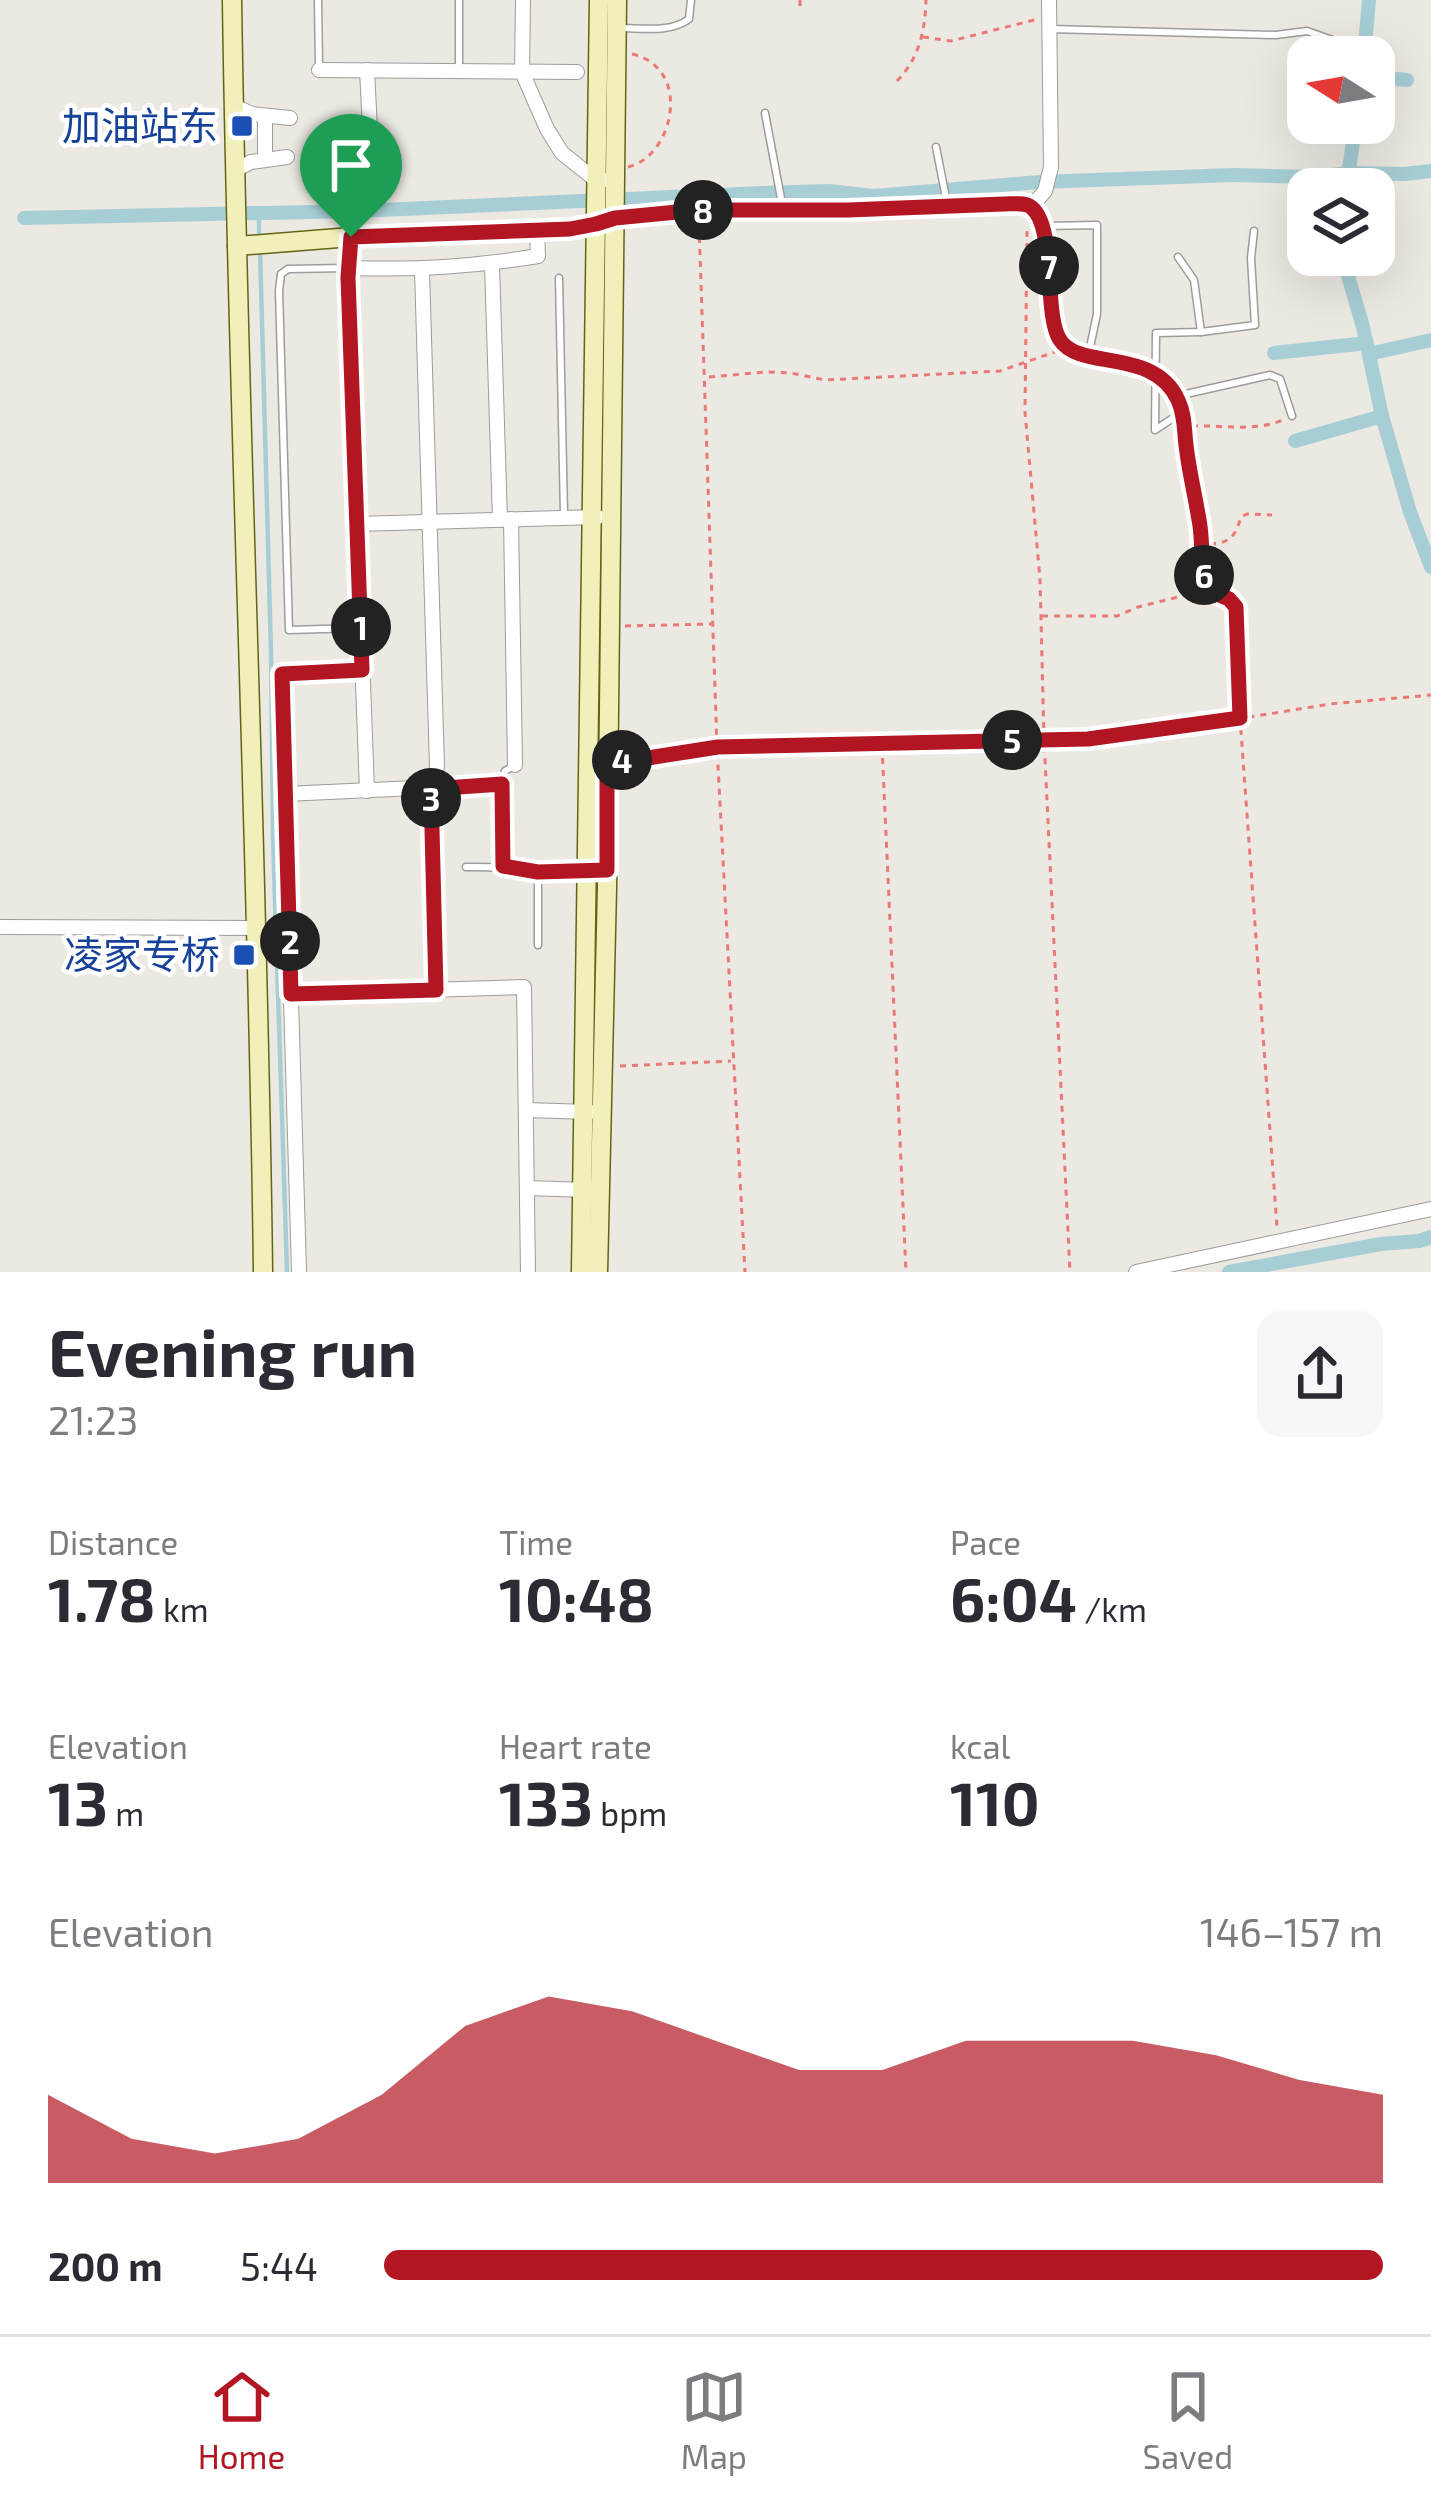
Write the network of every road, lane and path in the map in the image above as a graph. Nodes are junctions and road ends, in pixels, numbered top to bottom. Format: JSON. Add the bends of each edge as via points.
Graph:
{"nodes":[{"id":1,"x":232,"y":0,"type":"edge"},
{"id":2,"x":317,"y":0,"type":"edge"},
{"id":3,"x":459,"y":0,"type":"edge"},
{"id":4,"x":524,"y":0,"type":"edge"},
{"id":5,"x":599,"y":0,"type":"edge"},
{"id":6,"x":617,"y":0,"type":"edge"},
{"id":7,"x":691,"y":0,"type":"edge"},
{"id":8,"x":800,"y":0,"type":"edge"},
{"id":9,"x":926,"y":0,"type":"edge"},
{"id":10,"x":1049,"y":0,"type":"edge"},
{"id":11,"x":800,"y":12,"type":"dead end"},
{"id":12,"x":1049,"y":23,"type":"junction"},
{"id":13,"x":617,"y":28,"type":"junction"},
{"id":14,"x":1321,"y":36,"type":"edge"},
{"id":15,"x":923,"y":37,"type":"junction"},
{"id":16,"x":616,"y":51,"type":"junction"},
{"id":17,"x":319,"y":70,"type":"joint"},
{"id":18,"x":367,"y":70,"type":"junction"},
{"id":19,"x":459,"y":71,"type":"junction"},
{"id":20,"x":522,"y":72,"type":"junction"},
{"id":21,"x":577,"y":72,"type":"dead end"},
{"id":22,"x":897,"y":81,"type":"dead end"},
{"id":23,"x":234,"y":106,"type":"junction"},
{"id":24,"x":765,"y":112,"type":"dead end"},
{"id":25,"x":265,"y":116,"type":"junction"},
{"id":26,"x":290,"y":118,"type":"dead end"},
{"id":27,"x":936,"y":148,"type":"dead end"},
{"id":28,"x":287,"y":158,"type":"dead end"},
{"id":29,"x":265,"y":159,"type":"junction"},
{"id":30,"x":235,"y":170,"type":"junction"},
{"id":31,"x":373,"y":190,"type":"dead end"},
{"id":32,"x":607,"y":196,"type":"junction"},
{"id":33,"x":947,"y":202,"type":"junction"},
{"id":34,"x":782,"y":205,"type":"junction"},
{"id":35,"x":1031,"y":207,"type":"junction"},
{"id":36,"x":698,"y":210,"type":"junction"},
{"id":37,"x":1041,"y":226,"type":"junction"},
{"id":38,"x":537,"y":230,"type":"junction"},
{"id":39,"x":1254,"y":231,"type":"dead end"},
{"id":40,"x":351,"y":237,"type":"junction"},
{"id":41,"x":252,"y":244,"type":"junction"},
{"id":42,"x":1178,"y":257,"type":"dead end"},
{"id":43,"x":492,"y":264,"type":"junction"},
{"id":44,"x":350,"y":268,"type":"junction"},
{"id":45,"x":422,"y":271,"type":"junction"},
{"id":46,"x":559,"y":278,"type":"dead end"},
{"id":47,"x":1202,"y":332,"type":"junction"},
{"id":48,"x":1068,"y":348,"type":"junction"},
{"id":49,"x":1088,"y":355,"type":"junction"},
{"id":50,"x":1025,"y":363,"type":"junction"},
{"id":51,"x":1153,"y":372,"type":"junction"},
{"id":52,"x":706,"y":378,"type":"junction"},
{"id":53,"x":1182,"y":413,"type":"junction"},
{"id":54,"x":1292,"y":416,"type":"joint"},
{"id":55,"x":1272,"y":515,"type":"dead end"},
{"id":56,"x":601,"y":517,"type":"junction"},
{"id":57,"x":564,"y":518,"type":"junction"},
{"id":58,"x":505,"y":520,"type":"junction"},
{"id":59,"x":429,"y":521,"type":"junction"},
{"id":60,"x":357,"y":524,"type":"junction"},
{"id":61,"x":1202,"y":544,"type":"junction"},
{"id":62,"x":1204,"y":580,"type":"junction"},
{"id":63,"x":1041,"y":616,"type":"junction"},
{"id":64,"x":714,"y":624,"type":"junction"},
{"id":65,"x":609,"y":626,"type":"junction"},
{"id":66,"x":361,"y":628,"type":"junction"},
{"id":67,"x":362,"y":670,"type":"junction"},
{"id":68,"x":1431,"y":695,"type":"edge"},
{"id":69,"x":1240,"y":718,"type":"junction"},
{"id":70,"x":1044,"y":739,"type":"junction"},
{"id":71,"x":882,"y":746,"type":"junction"},
{"id":72,"x":718,"y":747,"type":"junction"},
{"id":73,"x":607,"y":760,"type":"junction"},
{"id":74,"x":515,"y":765,"type":"joint"},
{"id":75,"x":502,"y":784,"type":"junction"},
{"id":76,"x":431,"y":789,"type":"junction"},
{"id":77,"x":367,"y":791,"type":"junction"},
{"id":78,"x":285,"y":794,"type":"junction"},
{"id":79,"x":503,"y":866,"type":"junction"},
{"id":80,"x":466,"y":867,"type":"dead end"},
{"id":81,"x":597,"y":870,"type":"junction"},
{"id":82,"x":538,"y":872,"type":"junction"},
{"id":83,"x":0,"y":927,"type":"edge"},
{"id":84,"x":257,"y":928,"type":"junction"},
{"id":85,"x":538,"y":945,"type":"dead end"},
{"id":86,"x":436,"y":990,"type":"junction"},
{"id":87,"x":291,"y":994,"type":"junction"},
{"id":88,"x":732,"y":1061,"type":"junction"},
{"id":89,"x":602,"y":1067,"type":"junction"},
{"id":90,"x":526,"y":1110,"type":"junction"},
{"id":91,"x":592,"y":1112,"type":"junction"},
{"id":92,"x":527,"y":1188,"type":"junction"},
{"id":93,"x":591,"y":1190,"type":"junction"},
{"id":94,"x":1431,"y":1209,"type":"edge"},
{"id":95,"x":1278,"y":1242,"type":"junction"},
{"id":96,"x":263,"y":1272,"type":"edge"},
{"id":97,"x":299,"y":1272,"type":"edge"},
{"id":98,"x":528,"y":1272,"type":"edge"},
{"id":99,"x":581,"y":1272,"type":"edge"},
{"id":100,"x":598,"y":1272,"type":"edge"},
{"id":101,"x":745,"y":1272,"type":"edge"},
{"id":102,"x":906,"y":1272,"type":"edge"},
{"id":103,"x":1070,"y":1272,"type":"edge"},
{"id":104,"x":1136,"y":1272,"type":"edge"}],
"edges":[{"from":1,"to":23,"type":"street"},
{"from":2,"to":17,"type":"lane"},
{"from":3,"to":19,"type":"lane"},
{"from":4,"to":20,"type":"street"},
{"from":5,"to":32,"type":"street"},
{"from":6,"to":13,"type":"street"},
{"from":7,"to":13,"type":"lane","via":[[682,25]]},
{"from":8,"to":11,"type":"path"},
{"from":9,"to":15,"type":"path"},
{"from":10,"to":12,"type":"street"},
{"from":12,"to":14,"type":"lane"},
{"from":12,"to":15,"type":"path","via":[[1014,23],[951,41]]},
{"from":12,"to":35,"type":"street","via":[[1051,167]]},
{"from":13,"to":16,"type":"street"},
{"from":15,"to":22,"type":"path"},
{"from":16,"to":32,"type":"street"},
{"from":16,"to":32,"type":"path","via":[[657,64],[672,97],[651,154]]},
{"from":17,"to":18,"type":"street"},
{"from":18,"to":19,"type":"street"},
{"from":18,"to":31,"type":"street"},
{"from":19,"to":20,"type":"street"},
{"from":20,"to":21,"type":"street"},
{"from":20,"to":32,"type":"street","via":[[562,153]]},
{"from":23,"to":25,"type":"street"},
{"from":23,"to":30,"type":"street"},
{"from":24,"to":34,"type":"lane"},
{"from":25,"to":26,"type":"street"},
{"from":25,"to":29,"type":"street"},
{"from":27,"to":33,"type":"lane"},
{"from":28,"to":29,"type":"street"},
{"from":29,"to":30,"type":"street"},
{"from":30,"to":41,"type":"street","via":[[236,225]]},
{"from":32,"to":36,"type":"street"},
{"from":32,"to":38,"type":"street"},
{"from":32,"to":56,"type":"street"},
{"from":33,"to":34,"type":"street"},
{"from":33,"to":35,"type":"street"},
{"from":34,"to":36,"type":"street"},
{"from":35,"to":37,"type":"street"},
{"from":35,"to":50,"type":"path"},
{"from":36,"to":52,"type":"path"},
{"from":37,"to":48,"type":"street","via":[[1055,327]]},
{"from":37,"to":49,"type":"lane","via":[[1097,225],[1097,314]]},
{"from":38,"to":40,"type":"street"},
{"from":38,"to":43,"type":"street","via":[[538,256]]},
{"from":39,"to":47,"type":"lane","via":[[1255,326]]},
{"from":40,"to":41,"type":"street"},
{"from":40,"to":44,"type":"street"},
{"from":41,"to":84,"type":"street"},
{"from":42,"to":47,"type":"lane","via":[[1194,280]]},
{"from":43,"to":45,"type":"street"},
{"from":43,"to":58,"type":"street"},
{"from":44,"to":45,"type":"street"},
{"from":44,"to":60,"type":"street"},
{"from":44,"to":66,"type":"lane","via":[[288,268],[280,314],[290,630]]},
{"from":45,"to":59,"type":"street"},
{"from":46,"to":57,"type":"lane"},
{"from":47,"to":51,"type":"lane","via":[[1156,333]]},
{"from":48,"to":49,"type":"street"},
{"from":48,"to":50,"type":"path"},
{"from":49,"to":51,"type":"street"},
{"from":50,"to":52,"type":"path","via":[[866,379],[766,372]]},
{"from":50,"to":63,"type":"path"},
{"from":51,"to":53,"type":"street"},
{"from":51,"to":53,"type":"lane","via":[[1154,430]]},
{"from":52,"to":64,"type":"path"},
{"from":53,"to":54,"type":"path","via":[[1244,428]]},
{"from":53,"to":54,"type":"lane","via":[[1270,375],[1280,379]]},
{"from":53,"to":61,"type":"lane"},
{"from":55,"to":61,"type":"path","via":[[1247,514],[1226,543]]},
{"from":56,"to":57,"type":"street"},
{"from":56,"to":65,"type":"street"},
{"from":56,"to":81,"type":"street"},
{"from":57,"to":58,"type":"street"},
{"from":58,"to":59,"type":"street"},
{"from":58,"to":74,"type":"street"},
{"from":59,"to":60,"type":"street"},
{"from":59,"to":76,"type":"street","via":[[437,767]]},
{"from":60,"to":66,"type":"street"},
{"from":61,"to":62,"type":"lane"},
{"from":62,"to":63,"type":"path","via":[[1186,595],[1117,616]]},
{"from":62,"to":69,"type":"path","via":[[1236,607]]},
{"from":63,"to":70,"type":"path"},
{"from":64,"to":65,"type":"path"},
{"from":64,"to":72,"type":"path"},
{"from":65,"to":73,"type":"street"},
{"from":66,"to":67,"type":"street"},
{"from":67,"to":77,"type":"street"},
{"from":67,"to":78,"type":"lane","via":[[282,674]]},
{"from":68,"to":69,"type":"path"},
{"from":69,"to":70,"type":"path"},
{"from":69,"to":95,"type":"path"},
{"from":70,"to":71,"type":"path"},
{"from":70,"to":103,"type":"path"},
{"from":71,"to":72,"type":"path"},
{"from":71,"to":102,"type":"path"},
{"from":72,"to":73,"type":"path"},
{"from":72,"to":88,"type":"path"},
{"from":73,"to":81,"type":"street"},
{"from":74,"to":75,"type":"lane"},
{"from":75,"to":76,"type":"street"},
{"from":75,"to":79,"type":"lane"},
{"from":76,"to":77,"type":"street"},
{"from":76,"to":86,"type":"street"},
{"from":77,"to":78,"type":"street"},
{"from":78,"to":87,"type":"street"},
{"from":79,"to":80,"type":"lane"},
{"from":79,"to":82,"type":"lane"},
{"from":81,"to":82,"type":"lane"},
{"from":81,"to":89,"type":"street"},
{"from":81,"to":91,"type":"street"},
{"from":82,"to":85,"type":"lane"},
{"from":83,"to":84,"type":"street"},
{"from":84,"to":96,"type":"street"},
{"from":86,"to":87,"type":"street"},
{"from":86,"to":90,"type":"street","via":[[524,987]]},
{"from":87,"to":97,"type":"street"},
{"from":88,"to":89,"type":"path"},
{"from":88,"to":101,"type":"path"},
{"from":89,"to":91,"type":"street"},
{"from":90,"to":91,"type":"street"},
{"from":90,"to":92,"type":"street"},
{"from":91,"to":93,"type":"street"},
{"from":92,"to":93,"type":"street"},
{"from":92,"to":98,"type":"street"},
{"from":93,"to":99,"type":"street"},
{"from":93,"to":100,"type":"street"},
{"from":94,"to":95,"type":"street"},
{"from":95,"to":104,"type":"street"}]}
